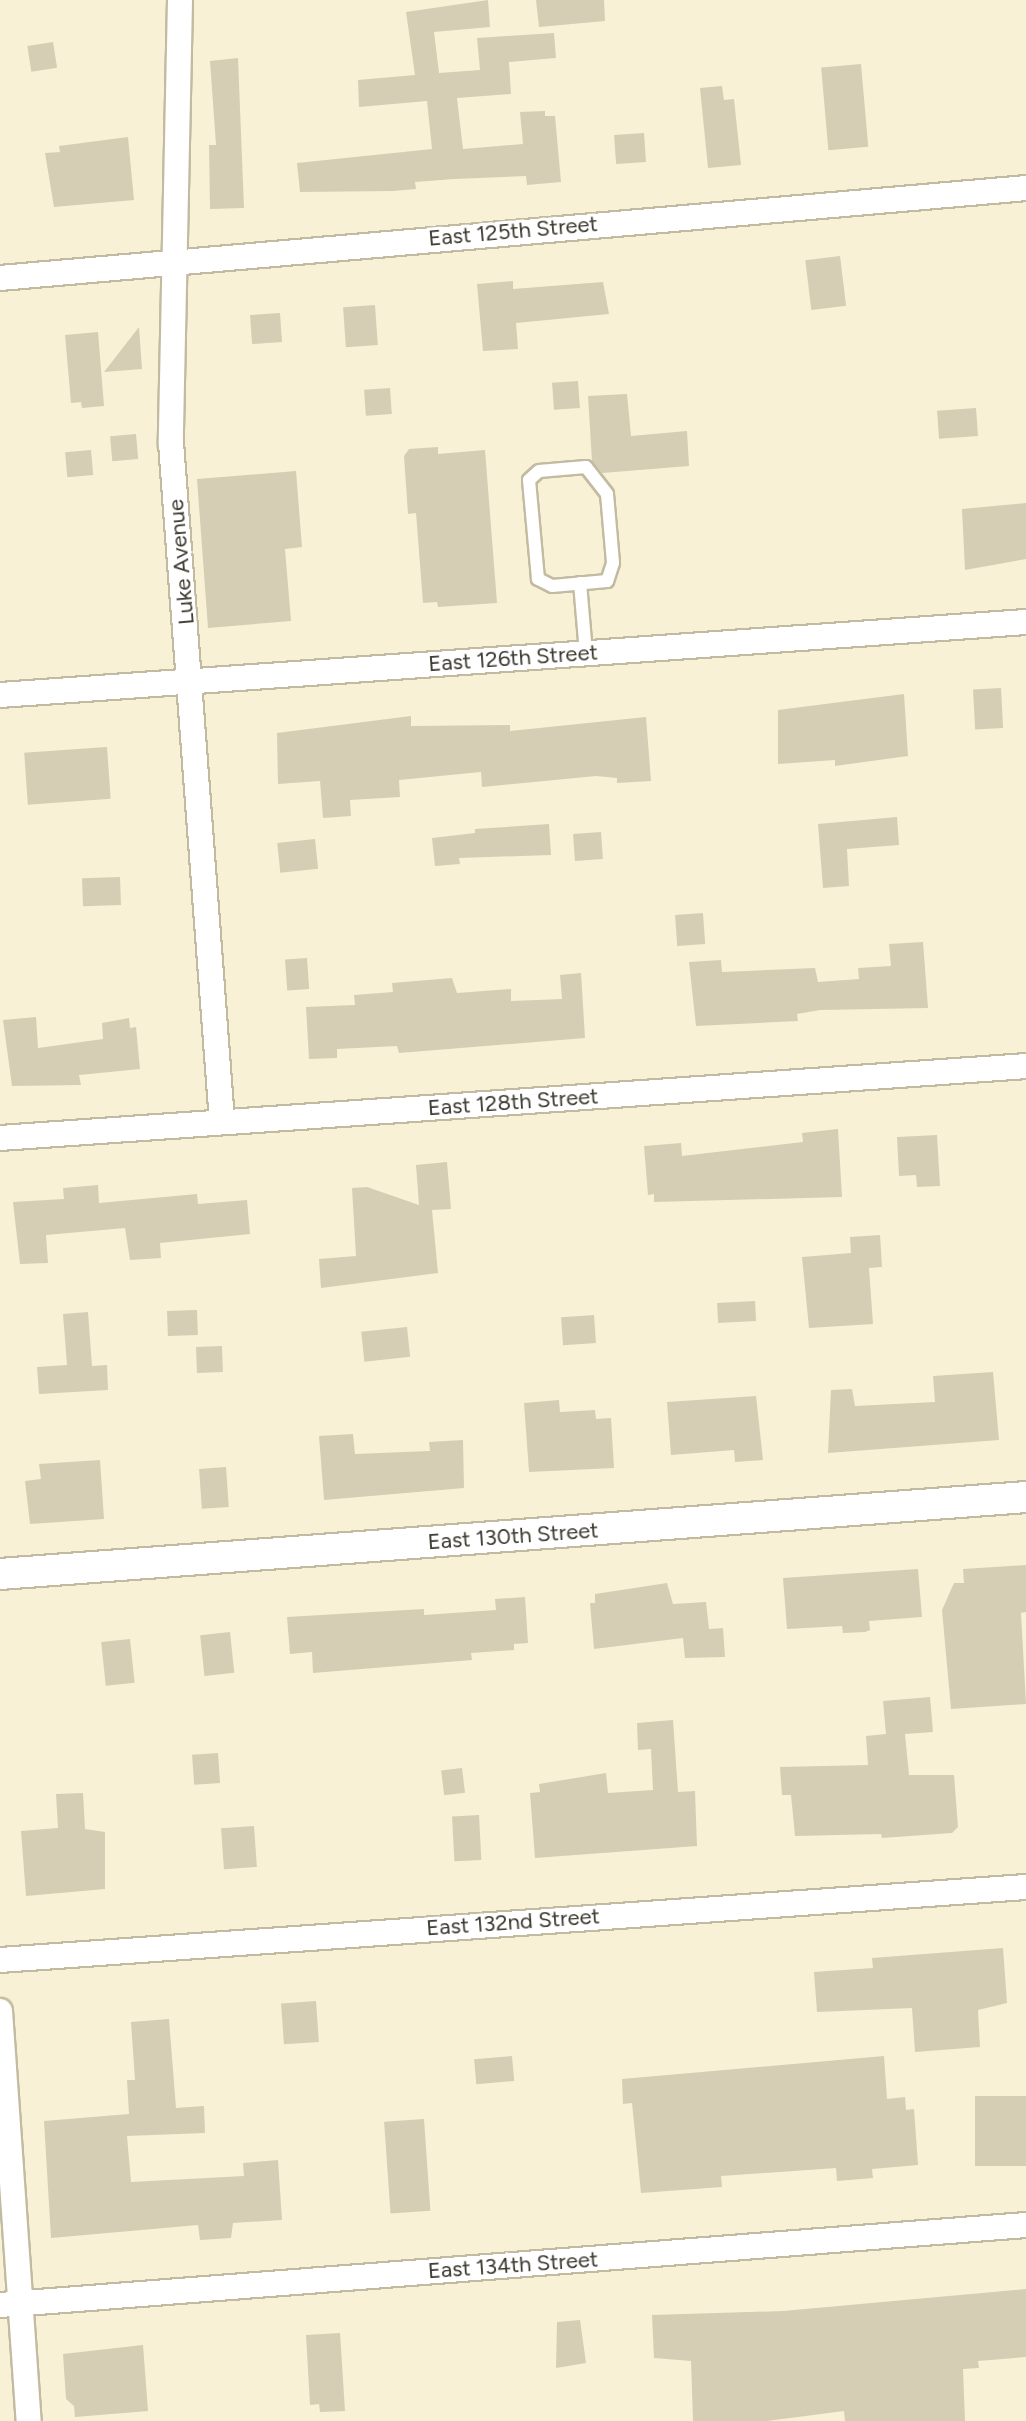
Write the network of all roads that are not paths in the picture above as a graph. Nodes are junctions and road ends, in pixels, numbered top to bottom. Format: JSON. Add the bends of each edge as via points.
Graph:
{"nodes":[{"id":1,"x":180,"y":0,"type":"edge"},
{"id":2,"x":1026,"y":188,"type":"edge"},
{"id":3,"x":177,"y":262,"type":"junction"},
{"id":4,"x":0,"y":278,"type":"edge"},
{"id":5,"x":580,"y":583,"type":"junction"},
{"id":6,"x":1026,"y":622,"type":"edge"},
{"id":7,"x":586,"y":653,"type":"junction"},
{"id":8,"x":191,"y":680,"type":"junction"},
{"id":9,"x":0,"y":695,"type":"edge"},
{"id":10,"x":1026,"y":1066,"type":"edge"},
{"id":11,"x":222,"y":1122,"type":"junction"},
{"id":12,"x":0,"y":1138,"type":"edge"},
{"id":13,"x":1026,"y":1497,"type":"edge"},
{"id":14,"x":0,"y":1574,"type":"edge"},
{"id":15,"x":1026,"y":1887,"type":"edge"},
{"id":16,"x":0,"y":1960,"type":"edge"},
{"id":17,"x":0,"y":2011,"type":"edge"},
{"id":18,"x":1026,"y":2225,"type":"edge"},
{"id":19,"x":10,"y":2304,"type":"edge"},
{"id":20,"x":29,"y":2421,"type":"edge"}],
"edges":[{"from":1,"to":3,"type":"street","name":"Luke Avenue"},
{"from":2,"to":3,"type":"street","name":"East 125th Street"},
{"from":3,"to":4,"type":"street","name":"East 125th Street"},
{"from":3,"to":8,"type":"street","name":"Luke Avenue","via":[[171,443]]},
{"from":5,"to":5,"type":"lane","via":[[552,586],[538,579],[529,480],[539,471],[586,467],[607,494],[613,563],[607,581]]},
{"from":5,"to":7,"type":"lane"},
{"from":6,"to":7,"type":"street","name":"East 126th Street"},
{"from":7,"to":8,"type":"street","name":"East 126th Street"},
{"from":8,"to":9,"type":"street","name":"East 126th Street"},
{"from":8,"to":11,"type":"street","name":"Luke Avenue"},
{"from":10,"to":11,"type":"street","name":"East 128th Street"},
{"from":11,"to":12,"type":"street","name":"East 128th Street"},
{"from":13,"to":14,"type":"street","name":"East 130th Street"},
{"from":15,"to":16,"type":"street","name":"East 132nd Street"},
{"from":17,"to":19,"type":"street"},
{"from":18,"to":19,"type":"street","name":"East 134th Street"},
{"from":19,"to":20,"type":"street"}]}
